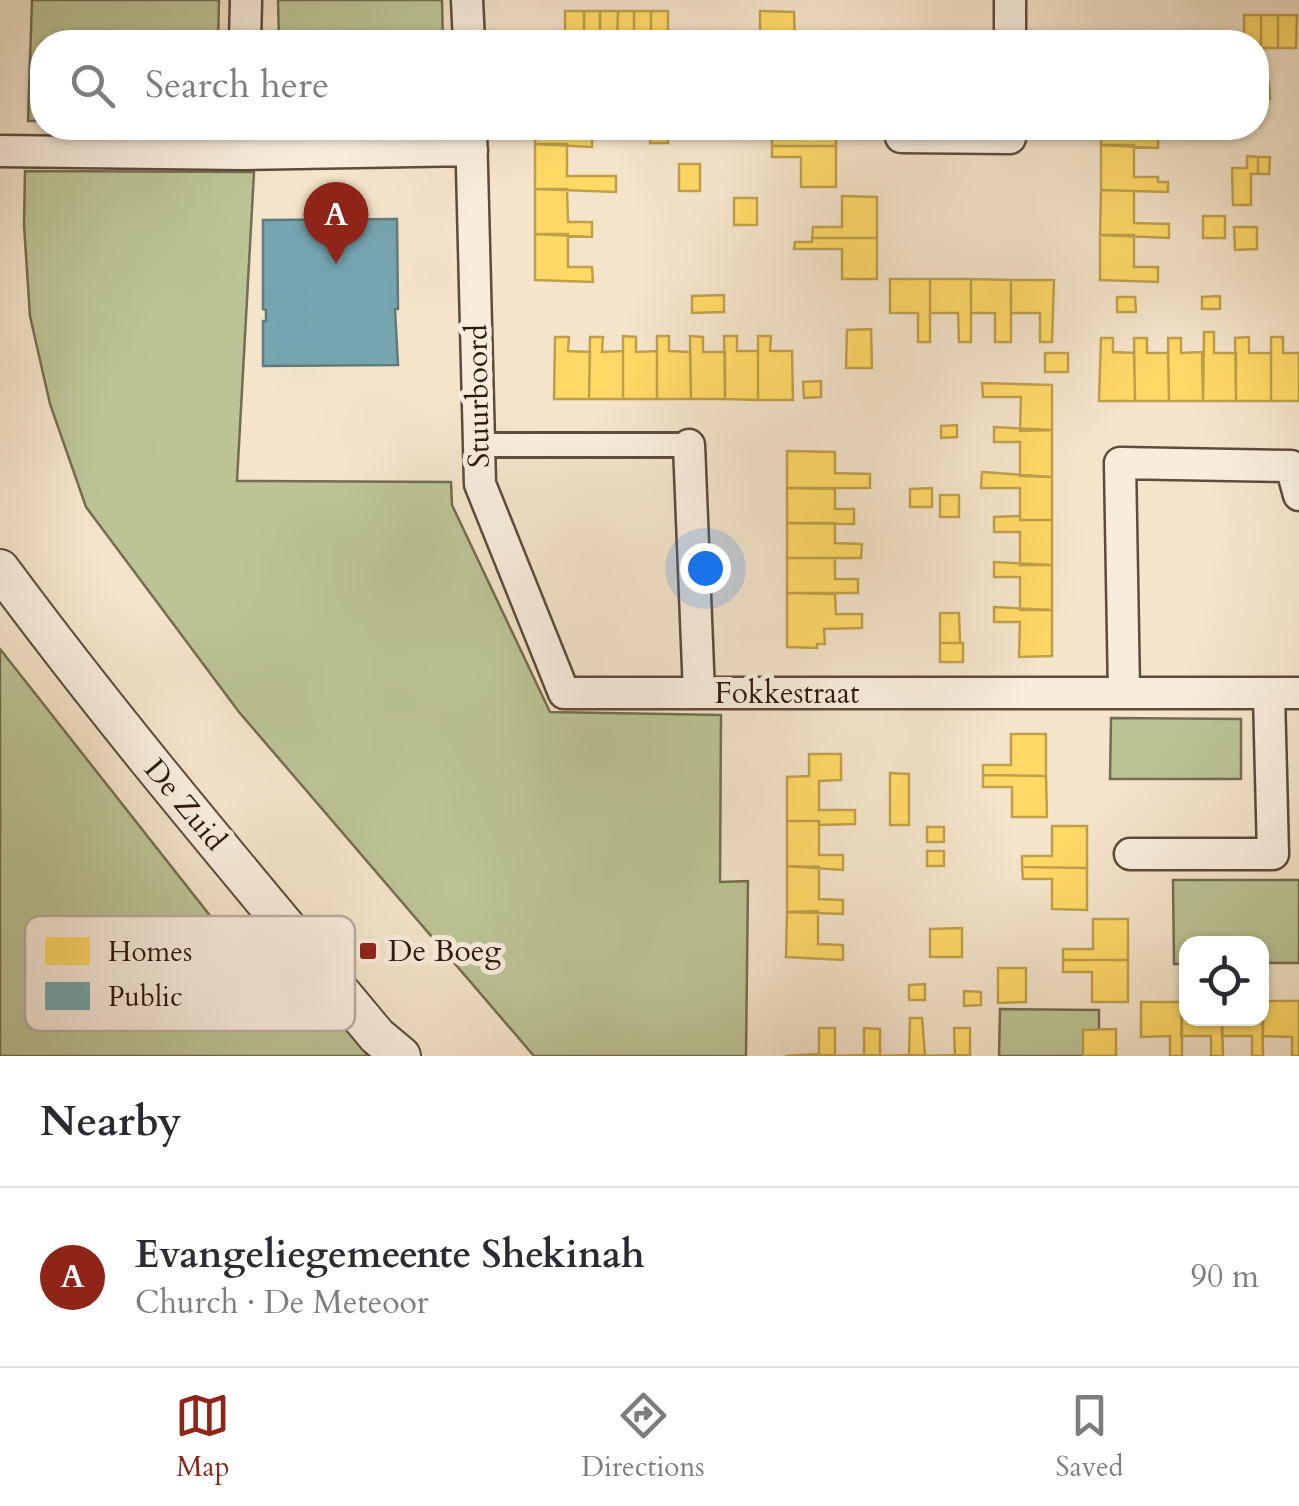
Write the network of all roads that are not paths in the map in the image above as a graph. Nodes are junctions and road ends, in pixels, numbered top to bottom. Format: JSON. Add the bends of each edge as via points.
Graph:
{"nodes":[{"id":1,"x":246,"y":0,"type":"edge"},
{"id":2,"x":467,"y":0,"type":"edge"},
{"id":3,"x":1010,"y":0,"type":"edge"},
{"id":4,"x":245,"y":30,"type":"edge"},
{"id":5,"x":468,"y":30,"type":"edge"},
{"id":6,"x":1010,"y":30,"type":"edge"},
{"id":7,"x":358,"y":140,"type":"edge"},
{"id":8,"x":472,"y":140,"type":"edge"},
{"id":9,"x":244,"y":141,"type":"edge"},
{"id":10,"x":0,"y":151,"type":"edge"},
{"id":11,"x":479,"y":445,"type":"junction"},
{"id":12,"x":689,"y":445,"type":"joint"},
{"id":13,"x":1295,"y":480,"type":"edge"},
{"id":14,"x":0,"y":569,"type":"edge"},
{"id":15,"x":1124,"y":692,"type":"junction"},
{"id":16,"x":699,"y":693,"type":"junction"},
{"id":17,"x":1284,"y":694,"type":"edge"},
{"id":18,"x":1130,"y":854,"type":"dead end"},
{"id":19,"x":278,"y":916,"type":"edge"},
{"id":20,"x":355,"y":1008,"type":"edge"},
{"id":21,"x":389,"y":1049,"type":"edge"}],
"edges":[{"from":1,"to":4,"type":"street"},
{"from":2,"to":5,"type":"street"},
{"from":3,"to":6,"type":"street"},
{"from":7,"to":9,"type":"street"},
{"from":8,"to":11,"type":"street","name":"Stuurboord"},
{"from":9,"to":10,"type":"street"},
{"from":11,"to":12,"type":"street"},
{"from":11,"to":16,"type":"street","name":"Stuurboord","via":[[480,484],[564,693]]},
{"from":12,"to":16,"type":"street","name":"Fokkestraat"},
{"from":13,"to":15,"type":"street","via":[[1120,463]]},
{"from":14,"to":19,"type":"street","name":"De Zuid","via":[[82,680]]},
{"from":15,"to":16,"type":"street","name":"Fokkestraat"},
{"from":15,"to":17,"type":"street","name":"Fokkestraat"},
{"from":17,"to":18,"type":"street","name":"Fokkestraat","via":[[1273,854]]},
{"from":20,"to":21,"type":"street","name":"De Zuid"}]}
